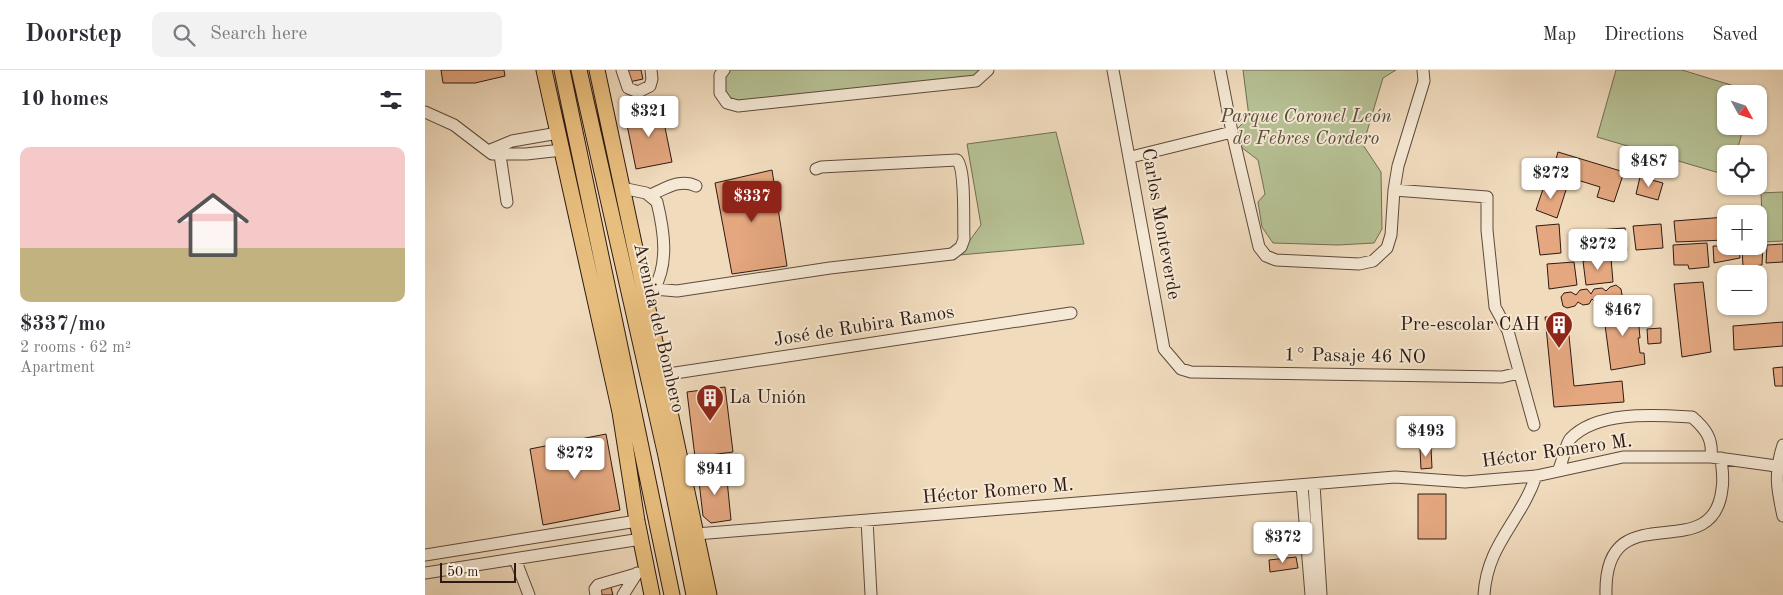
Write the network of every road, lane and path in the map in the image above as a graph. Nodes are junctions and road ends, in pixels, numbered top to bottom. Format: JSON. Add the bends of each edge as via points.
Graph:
{"nodes":[{"id":1,"x":544,"y":70,"type":"edge"},
{"id":2,"x":562,"y":70,"type":"edge"},
{"id":3,"x":575,"y":70,"type":"edge"},
{"id":4,"x":579,"y":70,"type":"edge"},
{"id":5,"x":597,"y":70,"type":"edge"},
{"id":6,"x":622,"y":70,"type":"edge"},
{"id":7,"x":651,"y":70,"type":"edge"},
{"id":8,"x":724,"y":70,"type":"edge"},
{"id":9,"x":988,"y":70,"type":"edge"},
{"id":10,"x":1113,"y":70,"type":"edge"},
{"id":11,"x":1220,"y":70,"type":"edge"},
{"id":12,"x":1423,"y":70,"type":"edge"},
{"id":13,"x":425,"y":112,"type":"edge"},
{"id":14,"x":1231,"y":132,"type":"junction"},
{"id":15,"x":558,"y":133,"type":"junction"},
{"id":16,"x":562,"y":150,"type":"junction"},
{"id":17,"x":487,"y":152,"type":"junction"},
{"id":18,"x":500,"y":155,"type":"junction"},
{"id":19,"x":1131,"y":157,"type":"junction"},
{"id":20,"x":816,"y":169,"type":"dead end"},
{"id":21,"x":696,"y":186,"type":"dead end"},
{"id":22,"x":622,"y":188,"type":"junction"},
{"id":23,"x":1393,"y":190,"type":"junction"},
{"id":24,"x":650,"y":195,"type":"junction"},
{"id":25,"x":507,"y":202,"type":"dead end"},
{"id":26,"x":650,"y":290,"type":"junction"},
{"id":27,"x":1071,"y":313,"type":"dead end"},
{"id":28,"x":1191,"y":372,"type":"joint"},
{"id":29,"x":1519,"y":373,"type":"junction"},
{"id":30,"x":662,"y":375,"type":"junction"},
{"id":31,"x":668,"y":402,"type":"junction"},
{"id":32,"x":620,"y":412,"type":"junction"},
{"id":33,"x":1534,"y":425,"type":"dead end"},
{"id":34,"x":1783,"y":445,"type":"edge"},
{"id":35,"x":666,"y":456,"type":"junction"},
{"id":36,"x":1716,"y":458,"type":"junction"},
{"id":37,"x":1776,"y":466,"type":"junction"},
{"id":38,"x":1558,"y":471,"type":"junction"},
{"id":39,"x":1536,"y":476,"type":"junction"},
{"id":40,"x":1308,"y":485,"type":"junction"},
{"id":41,"x":1783,"y":514,"type":"edge"},
{"id":42,"x":867,"y":520,"type":"junction"},
{"id":43,"x":637,"y":521,"type":"junction"},
{"id":44,"x":696,"y":534,"type":"junction"},
{"id":45,"x":641,"y":539,"type":"junction"},
{"id":46,"x":661,"y":541,"type":"junction"},
{"id":47,"x":425,"y":555,"type":"edge"},
{"id":48,"x":515,"y":559,"type":"junction"},
{"id":49,"x":645,"y":560,"type":"junction"},
{"id":50,"x":425,"y":573,"type":"edge"},
{"id":51,"x":636,"y":574,"type":"junction"},
{"id":52,"x":529,"y":595,"type":"edge"},
{"id":53,"x":595,"y":595,"type":"edge"},
{"id":54,"x":623,"y":595,"type":"edge"},
{"id":55,"x":652,"y":595,"type":"edge"},
{"id":56,"x":672,"y":595,"type":"edge"},
{"id":57,"x":694,"y":595,"type":"edge"},
{"id":58,"x":709,"y":595,"type":"edge"},
{"id":59,"x":871,"y":595,"type":"edge"},
{"id":60,"x":1311,"y":595,"type":"edge"},
{"id":61,"x":1321,"y":595,"type":"edge"},
{"id":62,"x":1484,"y":595,"type":"edge"},
{"id":63,"x":1605,"y":595,"type":"edge"}],
"edges":[{"from":1,"to":15,"type":"main road"},
{"from":2,"to":46,"type":"main road","name":"Avenida del Bombero"},
{"from":3,"to":46,"type":"main road","via":[[664,488],[665,521]]},
{"from":4,"to":35,"type":"main road","name":"Avenida del Bombero"},
{"from":5,"to":22,"type":"main road","name":"Avenida del Bombero"},
{"from":6,"to":7,"type":"street","via":[[628,88],[638,92],[652,82]]},
{"from":8,"to":9,"type":"street","via":[[720,75],[720,92],[727,103],[739,106],[976,81]]},
{"from":10,"to":19,"type":"street","name":"Carlos Monteverde"},
{"from":11,"to":14,"type":"street"},
{"from":12,"to":23,"type":"street","via":[[1424,81]]},
{"from":13,"to":17,"type":"street","via":[[454,125]]},
{"from":14,"to":19,"type":"street"},
{"from":14,"to":23,"type":"street","via":[[1259,247],[1266,256],[1276,260],[1359,264],[1373,261],[1387,248],[1391,235]]},
{"from":15,"to":16,"type":"main road"},
{"from":15,"to":17,"type":"street","via":[[512,141]]},
{"from":16,"to":18,"type":"street"},
{"from":16,"to":32,"type":"main road"},
{"from":17,"to":18,"type":"street"},
{"from":18,"to":25,"type":"street"},
{"from":19,"to":28,"type":"street","name":"Carlos Monteverde","via":[[1165,349],[1181,370]]},
{"from":20,"to":26,"type":"street","via":[[957,160],[962,183],[964,239],[961,247],[952,254],[677,291]]},
{"from":21,"to":24,"type":"street","via":[[679,183]]},
{"from":22,"to":24,"type":"street"},
{"from":22,"to":26,"type":"main road","name":"Avenida del Bombero"},
{"from":23,"to":29,"type":"street","via":[[1487,197],[1495,307],[1508,331]]},
{"from":24,"to":26,"type":"street","via":[[660,211],[665,260],[660,278]]},
{"from":26,"to":30,"type":"main road","name":"Avenida del Bombero"},
{"from":27,"to":30,"type":"street","name":"José de Rubira Ramos"},
{"from":28,"to":29,"type":"street","name":"1° Pasaje 46 NO","via":[[1502,377]]},
{"from":29,"to":33,"type":"street"},
{"from":30,"to":31,"type":"main road","name":"Avenida del Bombero"},
{"from":31,"to":35,"type":"main road"},
{"from":31,"to":44,"type":"main road","name":"Avenida del Bombero"},
{"from":32,"to":43,"type":"main road"},
{"from":32,"to":46,"type":"main road"},
{"from":34,"to":37,"type":"street"},
{"from":35,"to":57,"type":"main road","name":"Avenida del Bombero"},
{"from":36,"to":37,"type":"street","name":"Héctor Romero M."},
{"from":36,"to":38,"type":"street","name":"Héctor Romero M.","via":[[1623,457]]},
{"from":36,"to":38,"type":"street","via":[[1705,428],[1692,417],[1598,420],[1569,439]]},
{"from":36,"to":63,"type":"street","via":[[1723,490],[1708,519],[1697,528],[1638,536],[1623,542],[1607,564]]},
{"from":37,"to":41,"type":"street"},
{"from":38,"to":39,"type":"street","name":"Héctor Romero M."},
{"from":39,"to":40,"type":"street","name":"Héctor Romero M.","via":[[1465,482],[1395,477]]},
{"from":39,"to":62,"type":"street","via":[[1531,491],[1493,553]]},
{"from":40,"to":42,"type":"street","name":"Héctor Romero M."},
{"from":40,"to":60,"type":"street"},
{"from":40,"to":61,"type":"street"},
{"from":42,"to":44,"type":"street","name":"Héctor Romero M."},
{"from":42,"to":59,"type":"street"},
{"from":43,"to":45,"type":"main road"},
{"from":43,"to":47,"type":"street"},
{"from":44,"to":58,"type":"main road","name":"Avenida del Bombero"},
{"from":45,"to":48,"type":"street"},
{"from":45,"to":49,"type":"main road"},
{"from":46,"to":56,"type":"main road","name":"Avenida del Bombero"},
{"from":48,"to":50,"type":"street"},
{"from":48,"to":52,"type":"street"},
{"from":49,"to":51,"type":"street"},
{"from":49,"to":55,"type":"main road"},
{"from":51,"to":53,"type":"street","via":[[598,584]]},
{"from":51,"to":54,"type":"street"}]}
